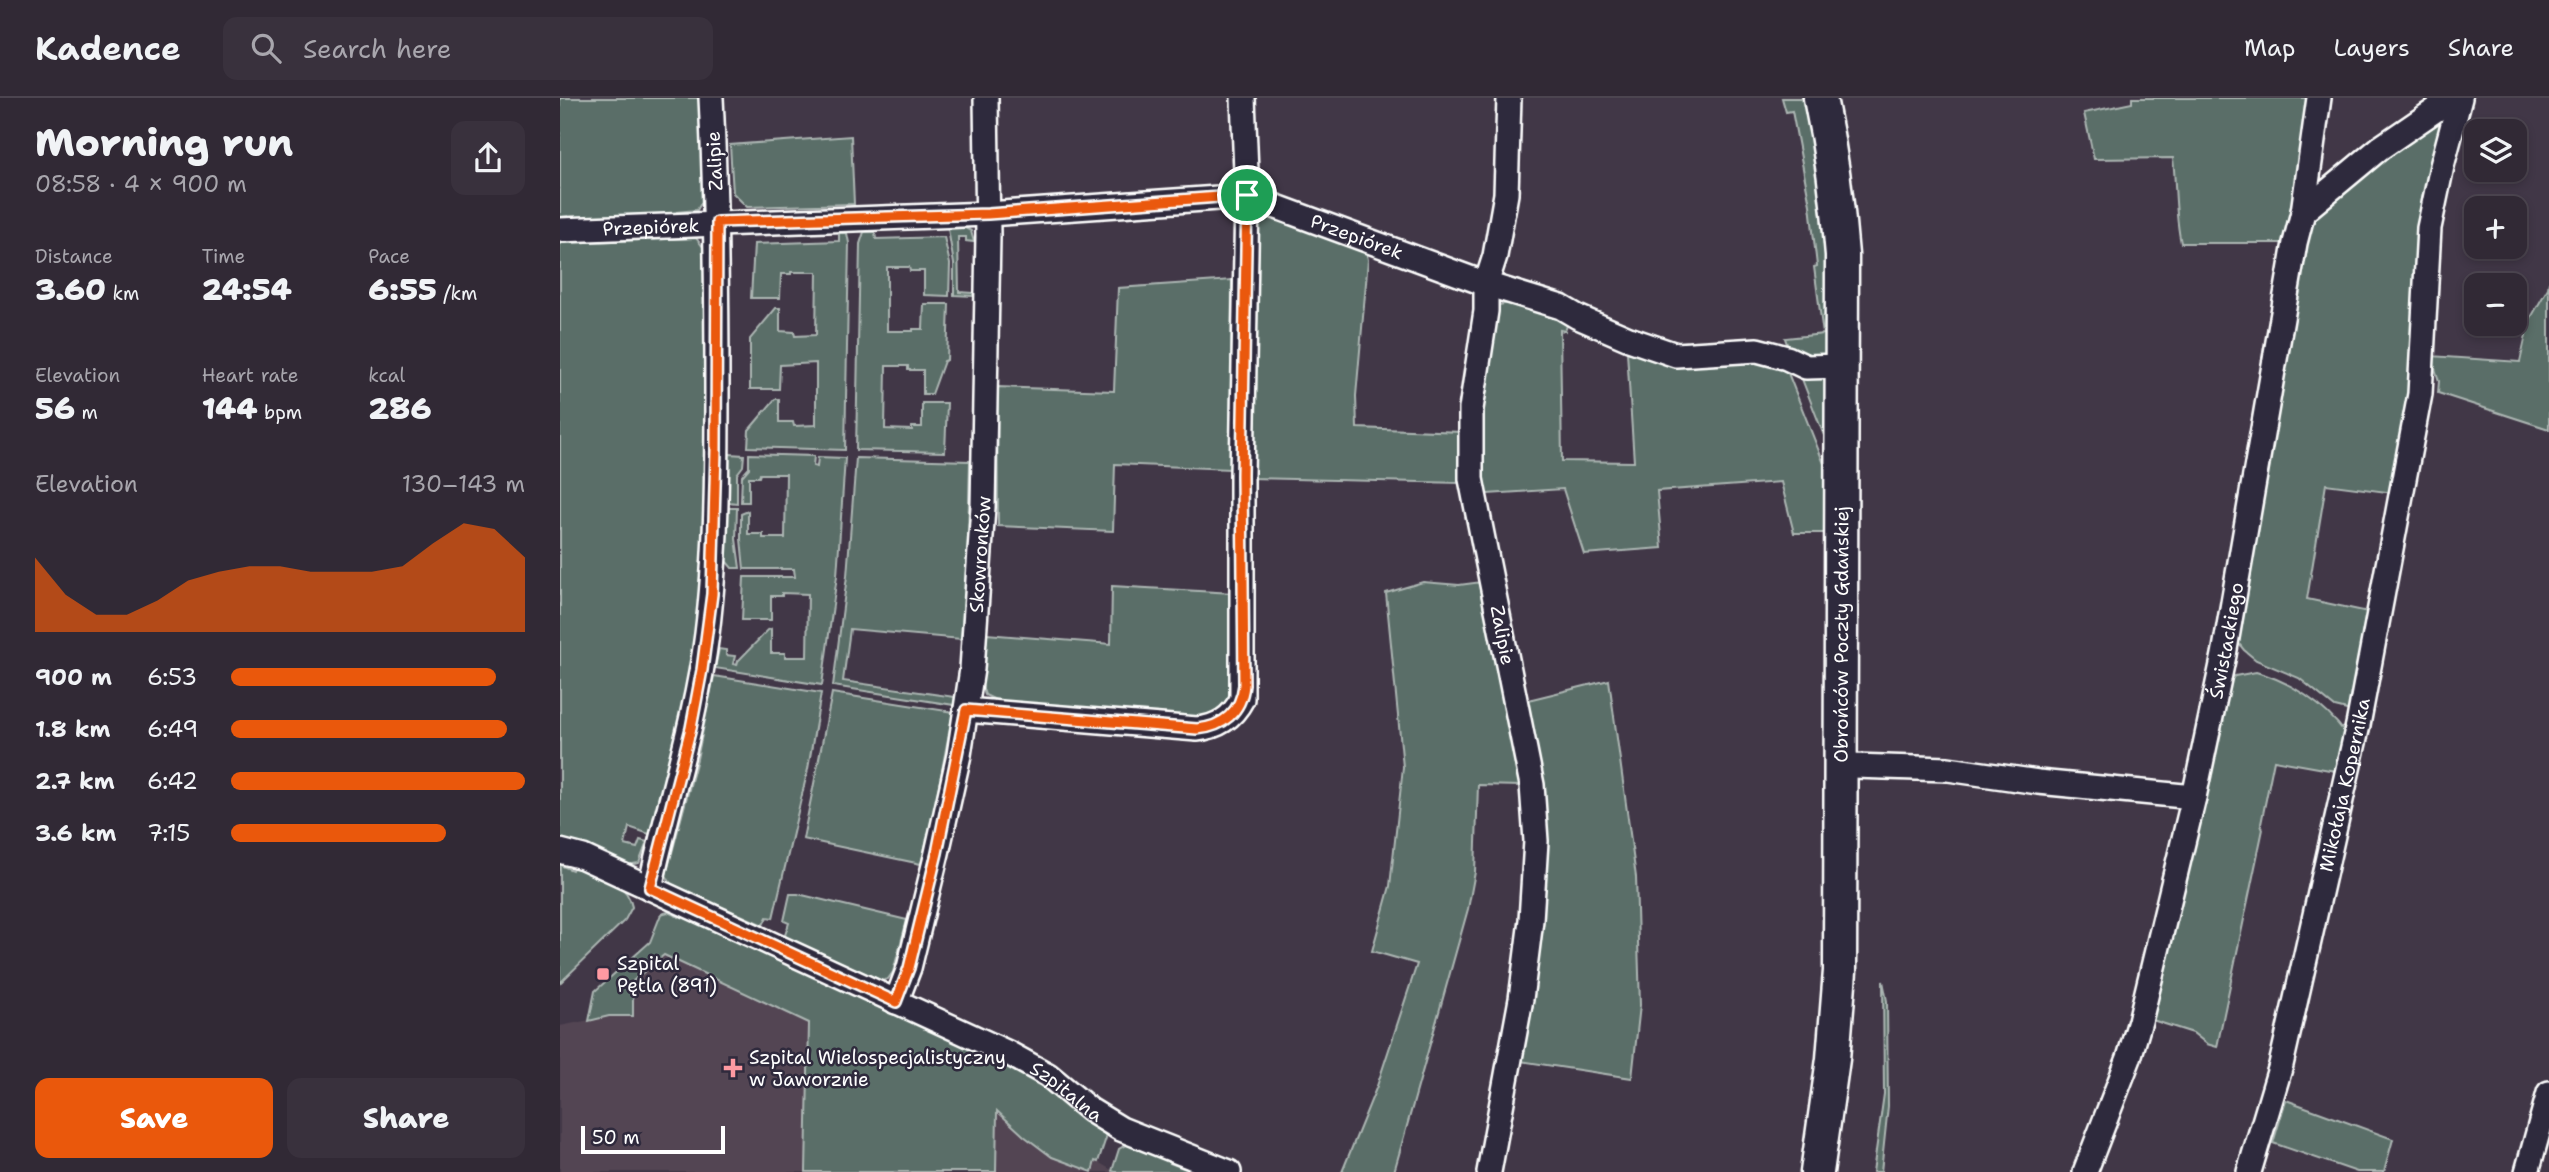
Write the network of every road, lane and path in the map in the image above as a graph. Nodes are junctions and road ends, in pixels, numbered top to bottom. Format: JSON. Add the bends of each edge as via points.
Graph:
{"nodes":[{"id":1,"x":711,"y":98,"type":"edge"},
{"id":2,"x":986,"y":98,"type":"edge"},
{"id":3,"x":1243,"y":98,"type":"edge"},
{"id":4,"x":1509,"y":98,"type":"edge"},
{"id":5,"x":1820,"y":98,"type":"edge"},
{"id":6,"x":2319,"y":98,"type":"edge"},
{"id":7,"x":2453,"y":98,"type":"edge"},
{"id":8,"x":2460,"y":98,"type":"edge"},
{"id":9,"x":1247,"y":195,"type":"junction"},
{"id":10,"x":2303,"y":212,"type":"junction"},
{"id":11,"x":988,"y":214,"type":"junction"},
{"id":12,"x":717,"y":222,"type":"junction"},
{"id":13,"x":560,"y":230,"type":"edge"},
{"id":14,"x":1486,"y":284,"type":"junction"},
{"id":15,"x":1842,"y":366,"type":"junction"},
{"id":16,"x":966,"y":710,"type":"junction"},
{"id":17,"x":1842,"y":758,"type":"junction"},
{"id":18,"x":2194,"y":797,"type":"junction"},
{"id":19,"x":560,"y":851,"type":"edge"},
{"id":20,"x":650,"y":888,"type":"junction"},
{"id":21,"x":896,"y":1002,"type":"junction"},
{"id":22,"x":2549,"y":1093,"type":"edge"},
{"id":23,"x":1229,"y":1172,"type":"edge"},
{"id":24,"x":1489,"y":1172,"type":"edge"},
{"id":25,"x":1817,"y":1172,"type":"edge"},
{"id":26,"x":2085,"y":1172,"type":"edge"},
{"id":27,"x":2249,"y":1172,"type":"edge"},
{"id":28,"x":2527,"y":1172,"type":"edge"}],
"edges":[{"from":1,"to":12,"type":"street","name":"Zalipie"},
{"from":2,"to":11,"type":"street","name":"Skowronków"},
{"from":3,"to":9,"type":"street"},
{"from":4,"to":14,"type":"street","name":"Zalipie","via":[[1506,194]]},
{"from":5,"to":15,"type":"street","name":"Obrońców Poczty Gdańskiej","via":[[1838,200]]},
{"from":6,"to":10,"type":"street","name":"Świstackiego"},
{"from":7,"to":10,"type":"street","via":[[2380,148]]},
{"from":8,"to":27,"type":"street","name":"Mikołaja Kopernika","via":[[2430,228],[2420,394],[2355,736],[2281,1065]]},
{"from":9,"to":11,"type":"street","name":"Przepiórek"},
{"from":9,"to":14,"type":"street","name":"Przepiórek"},
{"from":9,"to":16,"type":"street","via":[[1242,699],[1221,724],[1197,729]]},
{"from":10,"to":18,"type":"street","name":"Świstackiego"},
{"from":11,"to":12,"type":"street","name":"Przepiórek"},
{"from":11,"to":16,"type":"street","name":"Skowronków","via":[[983,507]]},
{"from":12,"to":13,"type":"street","name":"Przepiórek"},
{"from":12,"to":20,"type":"street","name":"Zalipie","via":[[712,594],[691,728]]},
{"from":14,"to":15,"type":"street","name":"Przepiórek","via":[[1561,307],[1629,340],[1676,355],[1757,350],[1806,367]]},
{"from":14,"to":24,"type":"street","name":"Zalipie","via":[[1471,409],[1471,480],[1532,785],[1536,841],[1521,999]]},
{"from":15,"to":17,"type":"street","name":"Obrońców Poczty Gdańskiej"},
{"from":16,"to":21,"type":"street","name":"Skowronków","via":[[937,853],[909,968]]},
{"from":17,"to":18,"type":"street","via":[[1853,766],[1948,769]]},
{"from":17,"to":25,"type":"street","name":"Obrońców Poczty Gdańskiej","via":[[1840,971]]},
{"from":18,"to":26,"type":"street","name":"Świstackiego","via":[[2140,1021]]},
{"from":19,"to":20,"type":"street","name":"Szpitalna"},
{"from":20,"to":21,"type":"street","name":"Szpitalna"},
{"from":21,"to":23,"type":"street","name":"Szpitalna","via":[[1048,1075],[1121,1129]]},
{"from":22,"to":28,"type":"street"}]}
